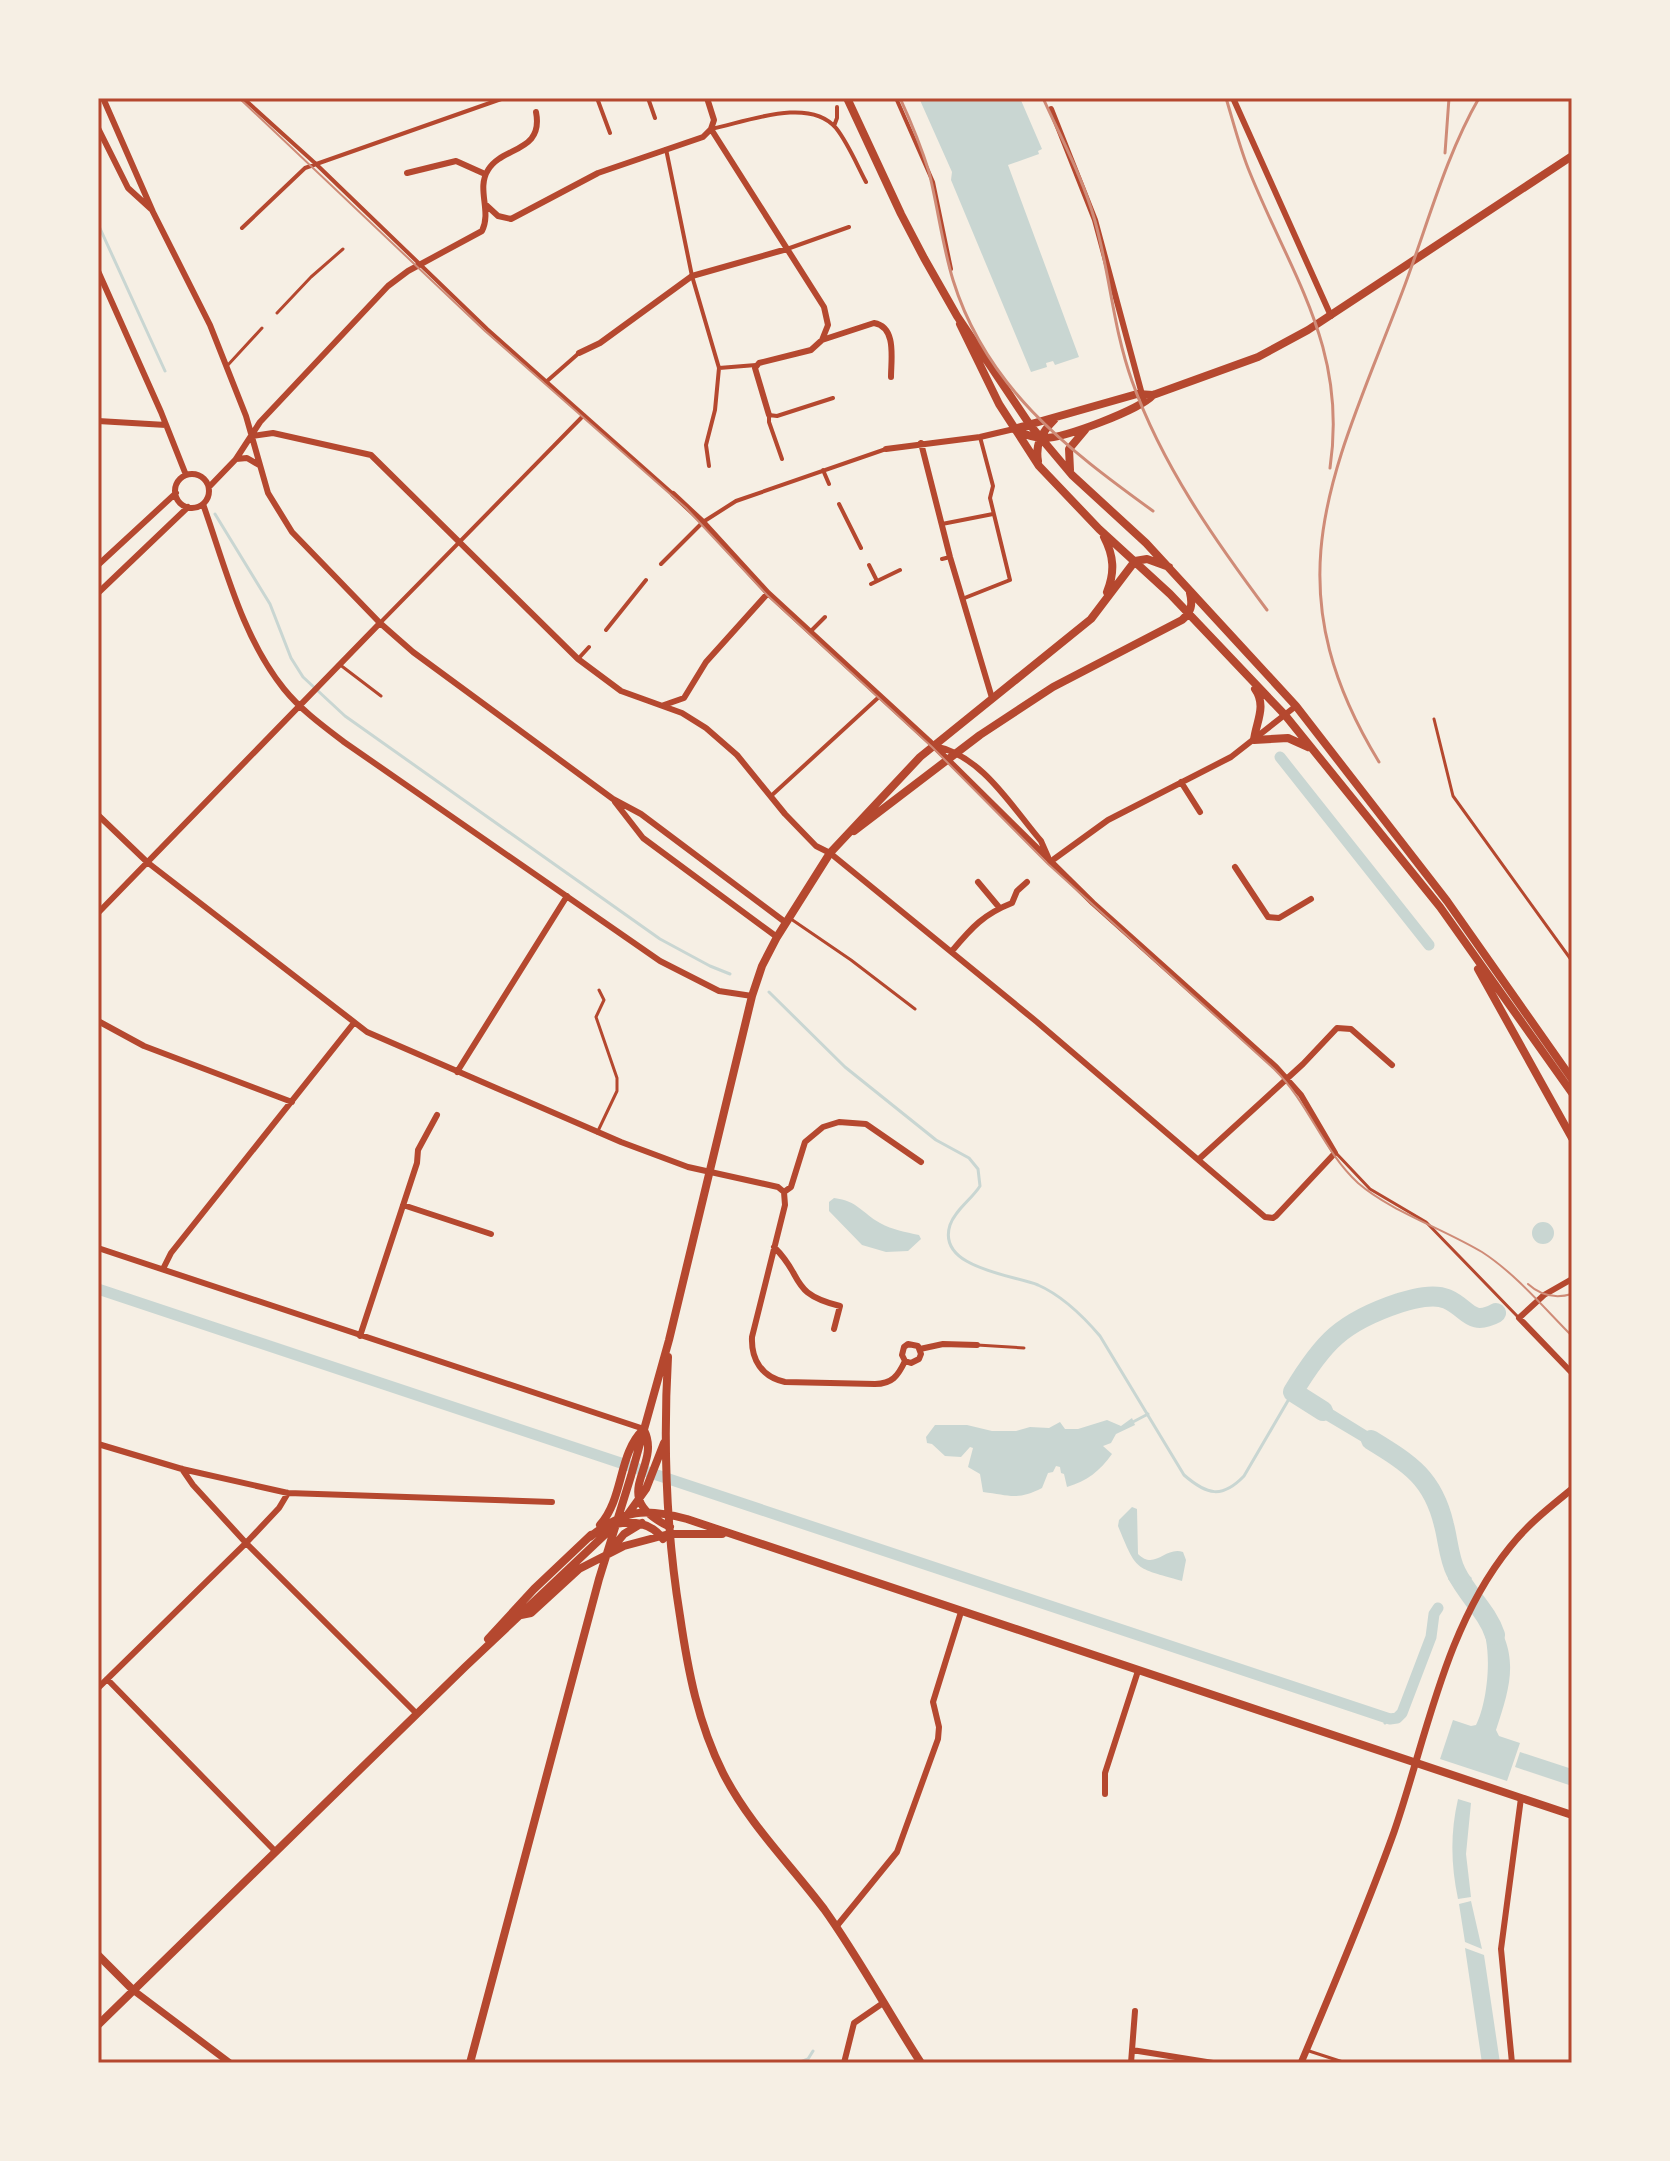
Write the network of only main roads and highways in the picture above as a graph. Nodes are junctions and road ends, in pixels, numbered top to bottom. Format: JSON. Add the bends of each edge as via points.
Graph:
{"nodes":[{"id":1,"x":847,"y":98,"type":"edge"},
{"id":2,"x":1572,"y":156,"type":"edge"},
{"id":3,"x":957,"y":316,"type":"junction"},
{"id":4,"x":1153,"y":395,"type":"junction"},
{"id":5,"x":1057,"y":417,"type":"junction"},
{"id":6,"x":1030,"y":425,"type":"junction"},
{"id":7,"x":1090,"y":425,"type":"junction"},
{"id":8,"x":1014,"y":429,"type":"junction"},
{"id":9,"x":1040,"y":439,"type":"junction"},
{"id":10,"x":1039,"y":466,"type":"junction"},
{"id":11,"x":1071,"y":474,"type":"junction"},
{"id":12,"x":1099,"y":529,"type":"junction"},
{"id":13,"x":1135,"y":561,"type":"junction"},
{"id":14,"x":1169,"y":567,"type":"junction"},
{"id":15,"x":1188,"y":588,"type":"junction"},
{"id":16,"x":1100,"y":607,"type":"junction"},
{"id":17,"x":1189,"y":614,"type":"junction"},
{"id":18,"x":1251,"y":679,"type":"junction"},
{"id":19,"x":1319,"y":755,"type":"junction"},
{"id":20,"x":840,"y":841,"type":"junction"},
{"id":21,"x":1440,"y":907,"type":"junction"},
{"id":22,"x":1572,"y":1079,"type":"edge"},
{"id":23,"x":1572,"y":1093,"type":"edge"},
{"id":24,"x":1572,"y":1138,"type":"edge"},
{"id":25,"x":669,"y":1340,"type":"junction"},
{"id":26,"x":644,"y":1429,"type":"junction"},
{"id":27,"x":640,"y":1447,"type":"junction"},
{"id":28,"x":662,"y":1457,"type":"junction"},
{"id":29,"x":631,"y":1476,"type":"junction"},
{"id":30,"x":639,"y":1501,"type":"junction"},
{"id":31,"x":629,"y":1513,"type":"junction"},
{"id":32,"x":666,"y":1513,"type":"junction"},
{"id":33,"x":649,"y":1514,"type":"junction"},
{"id":34,"x":617,"y":1521,"type":"junction"},
{"id":35,"x":641,"y":1523,"type":"junction"},
{"id":36,"x":666,"y":1532,"type":"junction"},
{"id":37,"x":727,"y":1534,"type":"junction"},
{"id":38,"x":590,"y":1537,"type":"junction"},
{"id":39,"x":607,"y":1554,"type":"junction"},
{"id":40,"x":521,"y":1615,"type":"junction"},
{"id":41,"x":465,"y":1667,"type":"junction"},
{"id":42,"x":1572,"y":1815,"type":"edge"},
{"id":43,"x":98,"y":1955,"type":"edge"},
{"id":44,"x":133,"y":1990,"type":"junction"},
{"id":45,"x":98,"y":2025,"type":"edge"},
{"id":46,"x":470,"y":2063,"type":"edge"},
{"id":47,"x":921,"y":2063,"type":"edge"}],
"edges":[{"from":1,"to":3,"type":"main road","via":[[901,214]]},
{"from":2,"to":4,"type":"main road","via":[[1331,316],[1258,357]]},
{"from":3,"to":6,"type":"main road"},
{"from":3,"to":8,"type":"main road"},
{"from":4,"to":5,"type":"main road","via":[[1143,393]]},
{"from":4,"to":7,"type":"main road"},
{"from":5,"to":6,"type":"main road"},
{"from":5,"to":9,"type":"main road"},
{"from":6,"to":8,"type":"main road"},
{"from":6,"to":9,"type":"main road"},
{"from":7,"to":9,"type":"main road"},
{"from":7,"to":11,"type":"main road","via":[[1069,449]]},
{"from":8,"to":9,"type":"main road"},
{"from":8,"to":10,"type":"main road"},
{"from":9,"to":10,"type":"main road"},
{"from":9,"to":11,"type":"main road"},
{"from":10,"to":12,"type":"main road"},
{"from":11,"to":14,"type":"main road"},
{"from":12,"to":13,"type":"main road"},
{"from":12,"to":16,"type":"main road","via":[[1113,567]]},
{"from":13,"to":14,"type":"main road","via":[[1147,559]]},
{"from":13,"to":16,"type":"main road"},
{"from":13,"to":17,"type":"main road"},
{"from":14,"to":15,"type":"main road"},
{"from":15,"to":17,"type":"main road"},
{"from":15,"to":22,"type":"main road","via":[[1296,706],[1447,901]]},
{"from":16,"to":20,"type":"main road","via":[[934,746]]},
{"from":17,"to":18,"type":"main road"},
{"from":17,"to":20,"type":"main road","via":[[1053,687]]},
{"from":18,"to":19,"type":"main road"},
{"from":18,"to":19,"type":"main road","via":[[1261,702],[1254,740],[1288,738]]},
{"from":19,"to":21,"type":"main road"},
{"from":20,"to":25,"type":"main road","via":[[786,919],[762,966]]},
{"from":21,"to":23,"type":"main road"},
{"from":21,"to":24,"type":"main road"},
{"from":25,"to":26,"type":"main road"},
{"from":25,"to":28,"type":"main road"},
{"from":26,"to":27,"type":"main road","via":[[648,1437]]},
{"from":26,"to":27,"type":"main road","via":[[634,1439]]},
{"from":27,"to":29,"type":"main road"},
{"from":28,"to":30,"type":"main road"},
{"from":28,"to":32,"type":"main road"},
{"from":29,"to":30,"type":"main road"},
{"from":29,"to":34,"type":"main road"},
{"from":29,"to":38,"type":"main road"},
{"from":30,"to":31,"type":"main road"},
{"from":30,"to":33,"type":"main road"},
{"from":31,"to":33,"type":"main road"},
{"from":31,"to":34,"type":"main road"},
{"from":32,"to":33,"type":"main road"},
{"from":32,"to":36,"type":"main road"},
{"from":32,"to":37,"type":"main road"},
{"from":33,"to":35,"type":"main road"},
{"from":33,"to":36,"type":"main road"},
{"from":34,"to":35,"type":"main road"},
{"from":34,"to":38,"type":"main road"},
{"from":34,"to":39,"type":"main road"},
{"from":34,"to":40,"type":"main road"},
{"from":35,"to":36,"type":"main road"},
{"from":35,"to":39,"type":"main road"},
{"from":36,"to":37,"type":"main road"},
{"from":36,"to":39,"type":"main road"},
{"from":36,"to":47,"type":"main road","via":[[688,1673],[712,1749],[750,1819],[836,1927]]},
{"from":37,"to":42,"type":"main road"},
{"from":38,"to":41,"type":"main road","via":[[507,1617]]},
{"from":39,"to":40,"type":"main road","via":[[579,1569],[531,1613]]},
{"from":39,"to":46,"type":"main road"},
{"from":40,"to":41,"type":"main road"},
{"from":41,"to":44,"type":"main road"},
{"from":43,"to":44,"type":"main road"},
{"from":44,"to":45,"type":"main road"}]}
